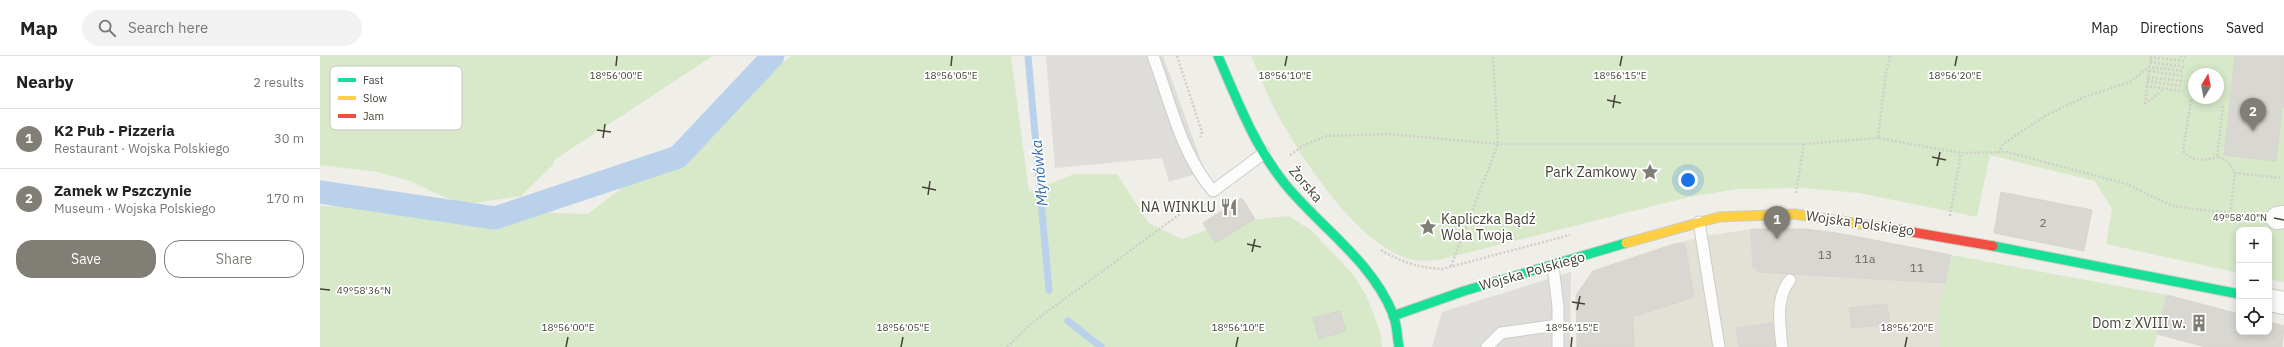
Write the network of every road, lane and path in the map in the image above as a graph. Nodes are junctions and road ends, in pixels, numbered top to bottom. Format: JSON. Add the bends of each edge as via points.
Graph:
{"nodes":[{"id":1,"x":1153,"y":56,"type":"edge"},
{"id":2,"x":1177,"y":56,"type":"edge"},
{"id":3,"x":1218,"y":56,"type":"edge"},
{"id":4,"x":1493,"y":56,"type":"edge"},
{"id":5,"x":1890,"y":56,"type":"edge"},
{"id":6,"x":2151,"y":56,"type":"edge"},
{"id":7,"x":2180,"y":56,"type":"edge"},
{"id":8,"x":2186,"y":57,"type":"edge"},
{"id":9,"x":2185,"y":61,"type":"dead end"},
{"id":10,"x":2150,"y":62,"type":"junction"},
{"id":11,"x":2184,"y":66,"type":"dead end"},
{"id":12,"x":2149,"y":67,"type":"junction"},
{"id":13,"x":2184,"y":71,"type":"dead end"},
{"id":14,"x":2149,"y":72,"type":"junction"},
{"id":15,"x":2183,"y":76,"type":"dead end"},
{"id":16,"x":2148,"y":77,"type":"junction"},
{"id":17,"x":2147,"y":81,"type":"junction"},
{"id":18,"x":2182,"y":81,"type":"dead end"},
{"id":19,"x":2146,"y":86,"type":"junction"},
{"id":20,"x":2182,"y":86,"type":"dead end"},
{"id":21,"x":2165,"y":89,"type":"junction"},
{"id":22,"x":2181,"y":91,"type":"dead end"},
{"id":23,"x":2190,"y":104,"type":"edge"},
{"id":24,"x":2222,"y":106,"type":"dead end"},
{"id":25,"x":1878,"y":138,"type":"junction"},
{"id":26,"x":1197,"y":142,"type":"dead end"},
{"id":27,"x":1498,"y":144,"type":"junction"},
{"id":28,"x":1804,"y":144,"type":"junction"},
{"id":29,"x":1264,"y":153,"type":"junction"},
{"id":30,"x":1961,"y":153,"type":"junction"},
{"id":31,"x":1998,"y":153,"type":"junction"},
{"id":32,"x":2216,"y":157,"type":"junction"},
{"id":33,"x":1291,"y":162,"type":"dead end"},
{"id":34,"x":2235,"y":173,"type":"junction"},
{"id":35,"x":2282,"y":178,"type":"dead end"},
{"id":36,"x":1213,"y":191,"type":"junction"},
{"id":37,"x":1788,"y":195,"type":"dead end"},
{"id":38,"x":2230,"y":213,"type":"junction"},
{"id":39,"x":2281,"y":218,"type":"edge"},
{"id":40,"x":1949,"y":221,"type":"dead end"},
{"id":41,"x":1699,"y":222,"type":"junction"},
{"id":42,"x":1575,"y":234,"type":"dead end"},
{"id":43,"x":1378,"y":248,"type":"dead end"},
{"id":44,"x":1553,"y":266,"type":"junction"},
{"id":45,"x":1451,"y":267,"type":"junction"},
{"id":46,"x":1790,"y":280,"type":"dead end"},
{"id":47,"x":2236,"y":293,"type":"edge"},
{"id":48,"x":2272,"y":301,"type":"edge"},
{"id":49,"x":2284,"y":303,"type":"edge"},
{"id":50,"x":1393,"y":316,"type":"junction"},
{"id":51,"x":1558,"y":325,"type":"junction"},
{"id":52,"x":1008,"y":347,"type":"edge"},
{"id":53,"x":1399,"y":347,"type":"edge"},
{"id":54,"x":1487,"y":347,"type":"edge"},
{"id":55,"x":1558,"y":347,"type":"edge"},
{"id":56,"x":1719,"y":347,"type":"edge"},
{"id":57,"x":1782,"y":347,"type":"edge"}],
"edges":[{"from":1,"to":36,"type":"lane","via":[[1176,128],[1198,173]]},
{"from":2,"to":26,"type":"path","via":[[1202,132]]},
{"from":3,"to":29,"type":"street","name":"Żorska","via":[[1244,118]]},
{"from":4,"to":27,"type":"path"},
{"from":5,"to":25,"type":"path"},
{"from":6,"to":9,"type":"path"},
{"from":6,"to":10,"type":"path"},
{"from":7,"to":8,"type":"path"},
{"from":10,"to":11,"type":"path"},
{"from":10,"to":12,"type":"path"},
{"from":12,"to":13,"type":"path"},
{"from":12,"to":14,"type":"path"},
{"from":12,"to":31,"type":"path","via":[[2130,82],[2084,97],[2045,116],[2003,144]]},
{"from":14,"to":15,"type":"path"},
{"from":14,"to":16,"type":"path"},
{"from":16,"to":17,"type":"path"},
{"from":16,"to":18,"type":"path"},
{"from":17,"to":19,"type":"path"},
{"from":17,"to":20,"type":"path"},
{"from":19,"to":21,"type":"path"},
{"from":19,"to":21,"type":"path","via":[[2146,104]]},
{"from":21,"to":22,"type":"path"},
{"from":23,"to":32,"type":"path","via":[[2183,151],[2190,158],[2204,160]]},
{"from":24,"to":32,"type":"path"},
{"from":25,"to":28,"type":"path"},
{"from":25,"to":30,"type":"path"},
{"from":27,"to":28,"type":"path"},
{"from":27,"to":33,"type":"path","via":[[1388,134],[1327,136],[1306,144],[1287,157]]},
{"from":27,"to":45,"type":"path"},
{"from":28,"to":37,"type":"path","via":[[1796,195]]},
{"from":29,"to":36,"type":"lane"},
{"from":29,"to":50,"type":"street","name":"Żorska","via":[[1286,185],[1362,263],[1381,289]]},
{"from":30,"to":31,"type":"path"},
{"from":30,"to":40,"type":"path"},
{"from":31,"to":38,"type":"path","via":[[2007,152],[2127,184],[2172,206]]},
{"from":32,"to":34,"type":"path","via":[[2224,158]]},
{"from":34,"to":35,"type":"path"},
{"from":34,"to":38,"type":"path"},
{"from":36,"to":52,"type":"path","via":[[1032,323]]},
{"from":38,"to":39,"type":"path"},
{"from":41,"to":44,"type":"street","name":"Wojska Polskiego"},
{"from":41,"to":47,"type":"street","name":"Wojska Polskiego","via":[[1719,218],[1794,214],[1876,224]]},
{"from":41,"to":56,"type":"lane"},
{"from":42,"to":45,"type":"path"},
{"from":43,"to":45,"type":"path","via":[[1398,261],[1424,268]]},
{"from":44,"to":50,"type":"street","name":"Wojska Polskiego","via":[[1464,291]]},
{"from":44,"to":51,"type":"lane"},
{"from":46,"to":57,"type":"lane","via":[[1784,286],[1780,307]]},
{"from":48,"to":49,"type":"street"},
{"from":50,"to":53,"type":"street","name":"Żorska"},
{"from":51,"to":54,"type":"lane","via":[[1501,333]]},
{"from":51,"to":55,"type":"lane"}]}
